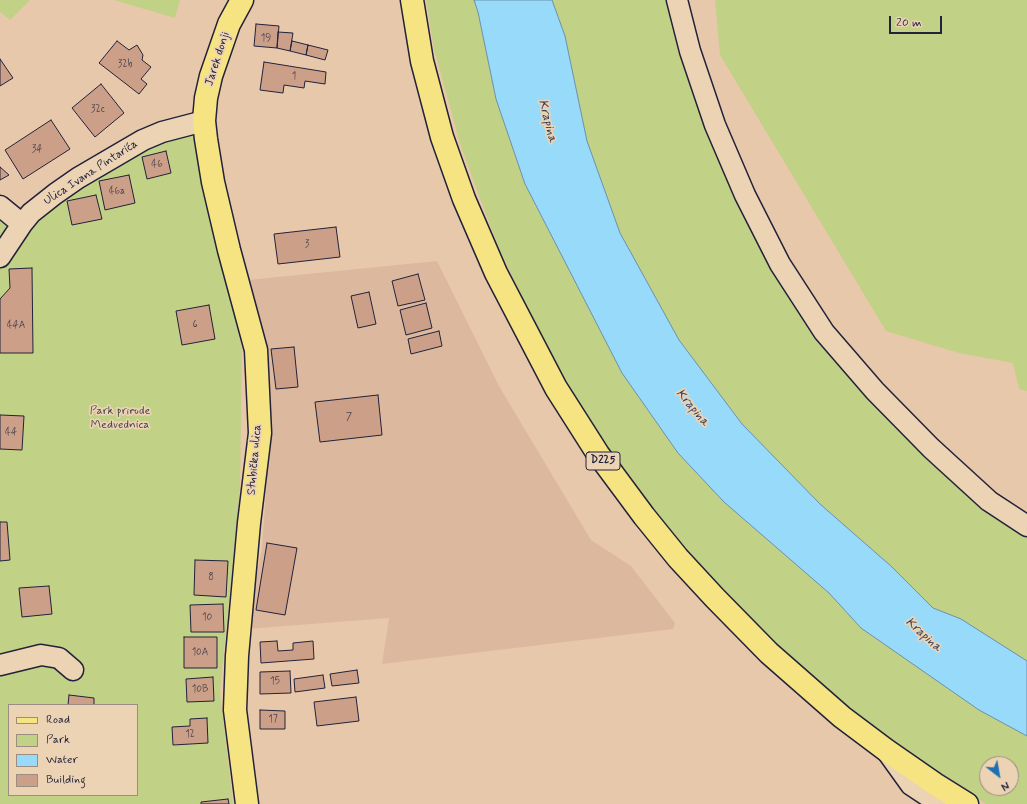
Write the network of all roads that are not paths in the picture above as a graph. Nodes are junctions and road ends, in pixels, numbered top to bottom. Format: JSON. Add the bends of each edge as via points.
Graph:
{"nodes":[{"id":1,"x":242,"y":0,"type":"edge"},
{"id":2,"x":412,"y":0,"type":"edge"},
{"id":3,"x":677,"y":0,"type":"edge"},
{"id":4,"x":204,"y":120,"type":"junction"},
{"id":5,"x":0,"y":206,"type":"edge"},
{"id":6,"x":22,"y":224,"type":"junction"},
{"id":7,"x":0,"y":257,"type":"edge"},
{"id":8,"x":1027,"y":526,"type":"edge"},
{"id":9,"x":0,"y":665,"type":"edge"},
{"id":10,"x":73,"y":670,"type":"dead end"},
{"id":11,"x":886,"y":750,"type":"junction"},
{"id":12,"x":247,"y":804,"type":"edge"},
{"id":13,"x":940,"y":804,"type":"edge"},
{"id":14,"x":967,"y":804,"type":"edge"}],
"edges":[{"from":1,"to":4,"type":"main road","name":"Jarek donji","via":[[229,24],[211,76]]},
{"from":2,"to":11,"type":"main road","number":"D225","via":[[422,61],[442,137],[464,199],[496,273],[556,388],[598,454],[644,516],[714,598],[769,653],[842,717]]},
{"from":3,"to":8,"type":"street","via":[[690,51],[715,125],[745,195],[780,264],[824,332],[875,391],[931,448],[989,501]]},
{"from":4,"to":6,"type":"street","name":"Ulica Ivana Pintarića","via":[[143,140],[78,178],[31,213]]},
{"from":4,"to":12,"type":"main road","name":"Stubička ulica","via":[[213,182],[256,350],[260,434],[249,523],[237,656],[235,710]]},
{"from":5,"to":6,"type":"street"},
{"from":6,"to":7,"type":"street","name":"Ulica Ivana Pintarića"},
{"from":9,"to":10,"type":"street","via":[[41,655],[59,658]]},
{"from":11,"to":13,"type":"street","via":[[911,785]]},
{"from":11,"to":14,"type":"main road","number":"D225"}]}
